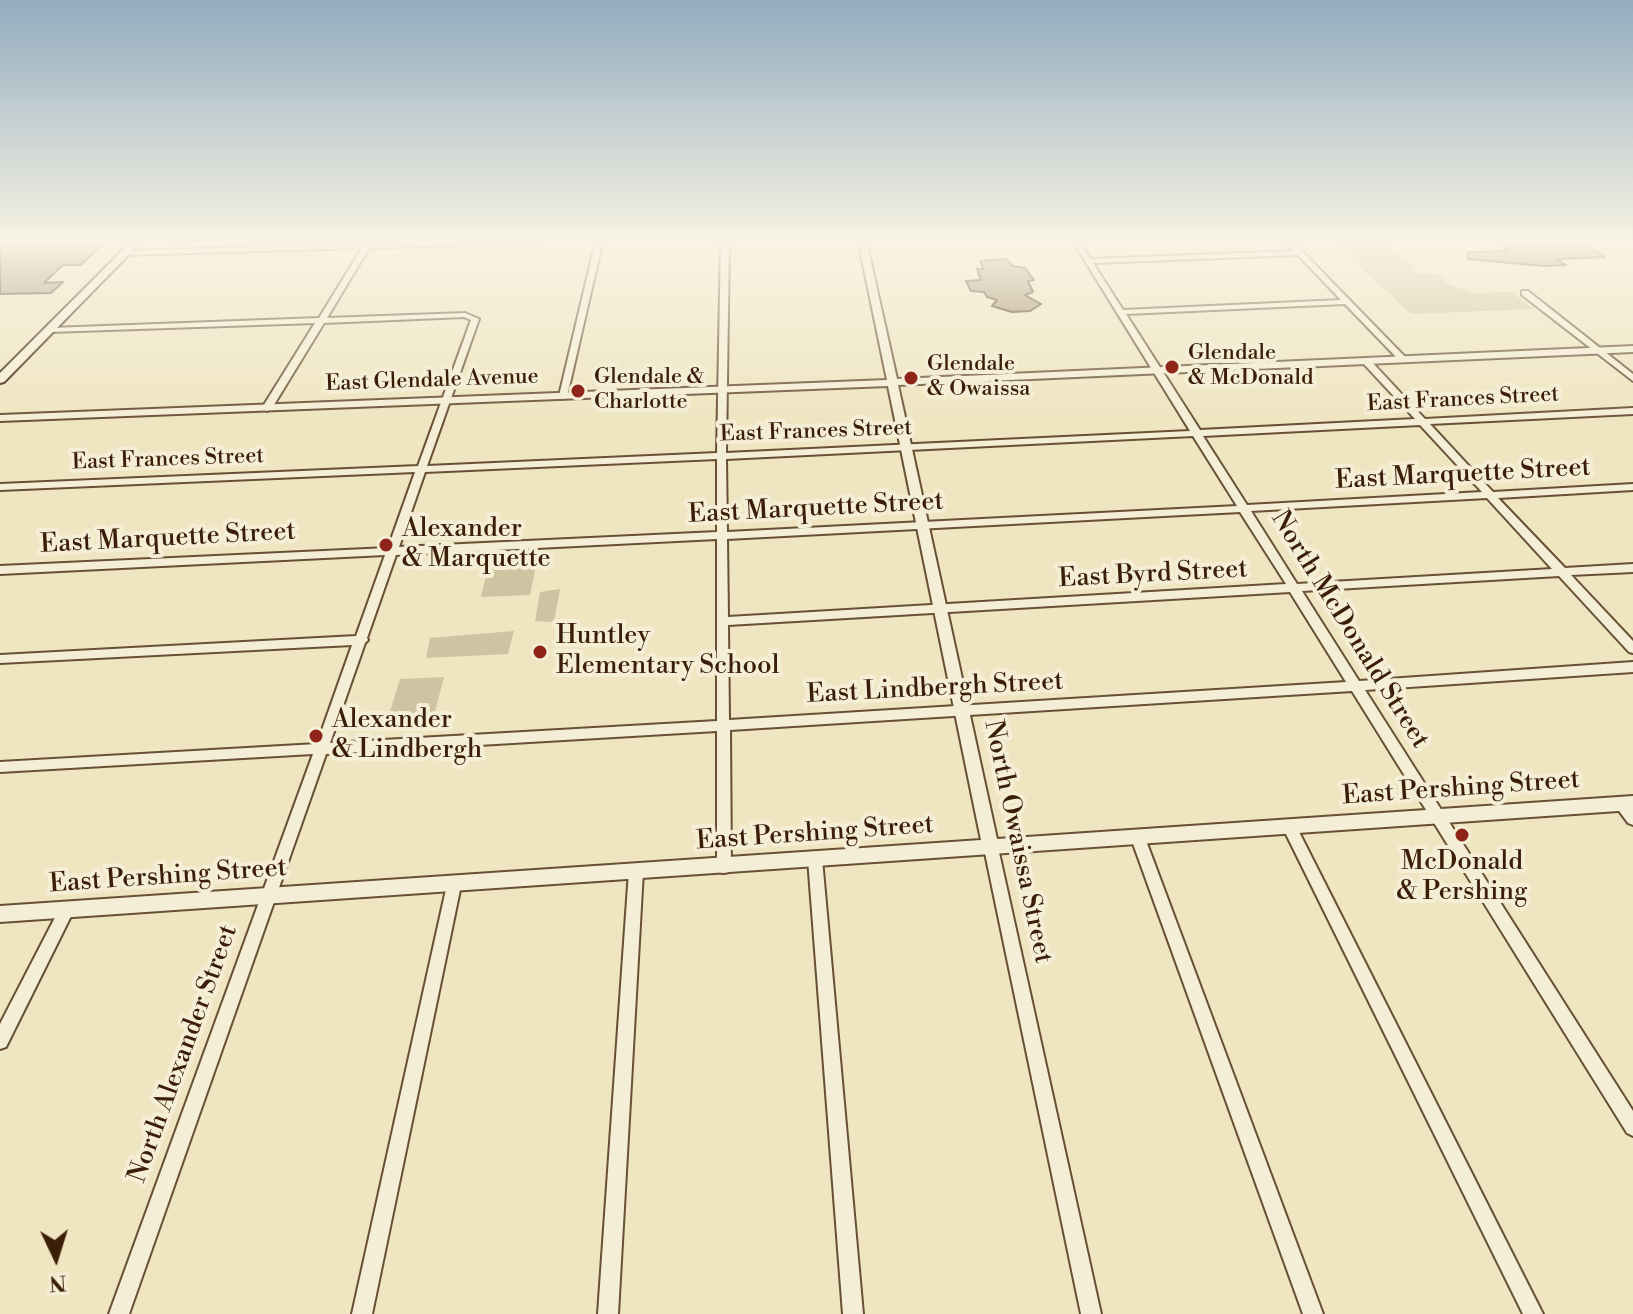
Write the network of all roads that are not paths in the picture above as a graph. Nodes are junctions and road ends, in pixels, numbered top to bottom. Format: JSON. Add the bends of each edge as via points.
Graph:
{"nodes":[{"id":1,"x":78,"y":301,"type":"edge"},
{"id":2,"x":333,"y":301,"type":"edge"},
{"id":3,"x":585,"y":301,"type":"edge"},
{"id":4,"x":723,"y":301,"type":"edge"},
{"id":5,"x":875,"y":301,"type":"edge"},
{"id":6,"x":1113,"y":301,"type":"edge"},
{"id":7,"x":1535,"y":301,"type":"edge"},
{"id":8,"x":1346,"y":302,"type":"joint"},
{"id":9,"x":1120,"y":312,"type":"junction"},
{"id":10,"x":321,"y":321,"type":"junction"},
{"id":11,"x":50,"y":330,"type":"junction"},
{"id":12,"x":1633,"y":349,"type":"edge"},
{"id":13,"x":1598,"y":351,"type":"junction"},
{"id":14,"x":1403,"y":359,"type":"junction"},
{"id":15,"x":1366,"y":361,"type":"junction"},
{"id":16,"x":1157,"y":371,"type":"junction"},
{"id":17,"x":1633,"y":378,"type":"edge"},
{"id":18,"x":0,"y":380,"type":"edge"},
{"id":19,"x":891,"y":382,"type":"junction"},
{"id":20,"x":721,"y":389,"type":"junction"},
{"id":21,"x":563,"y":396,"type":"junction"},
{"id":22,"x":446,"y":400,"type":"junction"},
{"id":23,"x":267,"y":408,"type":"junction"},
{"id":24,"x":1633,"y":411,"type":"edge"},
{"id":25,"x":0,"y":418,"type":"edge"},
{"id":26,"x":1423,"y":422,"type":"junction"},
{"id":27,"x":1197,"y":434,"type":"junction"},
{"id":28,"x":906,"y":448,"type":"junction"},
{"id":29,"x":722,"y":456,"type":"junction"},
{"id":30,"x":421,"y":469,"type":"junction"},
{"id":31,"x":0,"y":487,"type":"edge"},
{"id":32,"x":1633,"y":487,"type":"edge"},
{"id":33,"x":1490,"y":495,"type":"junction"},
{"id":34,"x":1244,"y":509,"type":"junction"},
{"id":35,"x":924,"y":526,"type":"junction"},
{"id":36,"x":724,"y":535,"type":"junction"},
{"id":37,"x":393,"y":551,"type":"junction"},
{"id":38,"x":1633,"y":568,"type":"edge"},
{"id":39,"x":0,"y":570,"type":"edge"},
{"id":40,"x":1562,"y":572,"type":"junction"},
{"id":41,"x":1294,"y":589,"type":"junction"},
{"id":42,"x":942,"y":610,"type":"junction"},
{"id":43,"x":723,"y":621,"type":"junction"},
{"id":44,"x":362,"y":640,"type":"junction"},
{"id":45,"x":1633,"y":649,"type":"edge"},
{"id":46,"x":0,"y":659,"type":"edge"},
{"id":47,"x":1633,"y":667,"type":"edge"},
{"id":48,"x":1356,"y":686,"type":"junction"},
{"id":49,"x":964,"y":712,"type":"junction"},
{"id":50,"x":724,"y":725,"type":"junction"},
{"id":51,"x":323,"y":748,"type":"junction"},
{"id":52,"x":0,"y":767,"type":"edge"},
{"id":53,"x":1627,"y":804,"type":"edge"},
{"id":54,"x":1438,"y":817,"type":"junction"},
{"id":55,"x":1633,"y":819,"type":"edge"},
{"id":56,"x":1290,"y":828,"type":"junction"},
{"id":57,"x":1138,"y":838,"type":"junction"},
{"id":58,"x":991,"y":848,"type":"junction"},
{"id":59,"x":815,"y":859,"type":"junction"},
{"id":60,"x":724,"y":867,"type":"junction"},
{"id":61,"x":636,"y":871,"type":"junction"},
{"id":62,"x":454,"y":885,"type":"junction"},
{"id":63,"x":269,"y":897,"type":"junction"},
{"id":64,"x":67,"y":909,"type":"junction"},
{"id":65,"x":0,"y":914,"type":"edge"},
{"id":66,"x":0,"y":1041,"type":"edge"},
{"id":67,"x":1633,"y":1127,"type":"edge"},
{"id":68,"x":119,"y":1314,"type":"edge"},
{"id":69,"x":362,"y":1314,"type":"edge"},
{"id":70,"x":608,"y":1314,"type":"edge"},
{"id":71,"x":853,"y":1314,"type":"edge"},
{"id":72,"x":1091,"y":1314,"type":"edge"},
{"id":73,"x":1313,"y":1314,"type":"edge"},
{"id":74,"x":1533,"y":1314,"type":"edge"}],
"edges":[{"from":1,"to":11,"type":"main road"},
{"from":2,"to":10,"type":"street"},
{"from":3,"to":21,"type":"street"},
{"from":4,"to":20,"type":"street"},
{"from":5,"to":19,"type":"street","name":"North Owaissa Street"},
{"from":6,"to":9,"type":"street","name":"North McDonald Street"},
{"from":7,"to":13,"type":"street"},
{"from":8,"to":9,"type":"street"},
{"from":8,"to":14,"type":"street"},
{"from":9,"to":16,"type":"street","name":"North McDonald Street"},
{"from":10,"to":11,"type":"street"},
{"from":10,"to":22,"type":"street","name":"North Alexander Street","via":[[472,316],[475,321]]},
{"from":10,"to":23,"type":"street"},
{"from":11,"to":18,"type":"main road"},
{"from":12,"to":13,"type":"street","name":"East Glendale Avenue"},
{"from":13,"to":14,"type":"street","name":"East Glendale Avenue"},
{"from":13,"to":17,"type":"street"},
{"from":14,"to":15,"type":"street","name":"East Glendale Avenue"},
{"from":15,"to":16,"type":"street","name":"East Glendale Avenue"},
{"from":15,"to":26,"type":"street"},
{"from":16,"to":19,"type":"street","name":"East Glendale Avenue"},
{"from":16,"to":27,"type":"street","name":"North McDonald Street"},
{"from":19,"to":20,"type":"street","name":"East Glendale Avenue"},
{"from":19,"to":28,"type":"street","name":"North Owaissa Street"},
{"from":20,"to":21,"type":"street","name":"East Glendale Avenue"},
{"from":20,"to":29,"type":"street"},
{"from":21,"to":22,"type":"street","name":"East Glendale Avenue"},
{"from":22,"to":23,"type":"street","name":"East Glendale Avenue"},
{"from":22,"to":30,"type":"street","name":"North Alexander Street"},
{"from":23,"to":25,"type":"street","name":"East Glendale Avenue"},
{"from":24,"to":26,"type":"street","name":"East Frances Street"},
{"from":26,"to":27,"type":"street","name":"East Frances Street"},
{"from":26,"to":33,"type":"street"},
{"from":27,"to":28,"type":"street","name":"East Frances Street"},
{"from":27,"to":34,"type":"street","name":"North McDonald Street"},
{"from":28,"to":29,"type":"street","name":"East Frances Street"},
{"from":28,"to":35,"type":"street","name":"North Owaissa Street"},
{"from":29,"to":30,"type":"street","name":"East Frances Street"},
{"from":29,"to":36,"type":"street"},
{"from":30,"to":31,"type":"street","name":"East Frances Street"},
{"from":30,"to":37,"type":"street","name":"North Alexander Street"},
{"from":32,"to":33,"type":"street","name":"East Marquette Street"},
{"from":33,"to":34,"type":"street","name":"East Marquette Street"},
{"from":33,"to":40,"type":"street"},
{"from":34,"to":35,"type":"street","name":"East Marquette Street"},
{"from":34,"to":41,"type":"street","name":"North McDonald Street"},
{"from":35,"to":36,"type":"street","name":"East Marquette Street"},
{"from":35,"to":42,"type":"street","name":"North Owaissa Street"},
{"from":36,"to":37,"type":"street","name":"East Marquette Street"},
{"from":36,"to":43,"type":"street"},
{"from":37,"to":39,"type":"street","name":"East Marquette Street"},
{"from":37,"to":44,"type":"street","name":"North Alexander Street"},
{"from":38,"to":40,"type":"street","name":"East Byrd Street"},
{"from":40,"to":41,"type":"street","name":"East Byrd Street"},
{"from":40,"to":45,"type":"street"},
{"from":41,"to":42,"type":"street","name":"East Byrd Street"},
{"from":41,"to":48,"type":"street","name":"North McDonald Street"},
{"from":42,"to":43,"type":"street","name":"East Byrd Street"},
{"from":42,"to":49,"type":"street","name":"North Owaissa Street"},
{"from":43,"to":50,"type":"street"},
{"from":44,"to":46,"type":"street"},
{"from":44,"to":51,"type":"street","name":"North Alexander Street"},
{"from":47,"to":48,"type":"street","name":"East Lindbergh Street"},
{"from":48,"to":49,"type":"street","name":"East Lindbergh Street"},
{"from":48,"to":54,"type":"street","name":"North McDonald Street"},
{"from":49,"to":50,"type":"street","name":"East Lindbergh Street"},
{"from":49,"to":58,"type":"street","name":"North Owaissa Street"},
{"from":50,"to":51,"type":"street","name":"East Lindbergh Street"},
{"from":50,"to":60,"type":"street"},
{"from":51,"to":52,"type":"street","name":"East Lindbergh Street"},
{"from":51,"to":63,"type":"street","name":"North Alexander Street"},
{"from":53,"to":54,"type":"street","name":"East Pershing Street"},
{"from":53,"to":55,"type":"street"},
{"from":54,"to":56,"type":"street","name":"East Pershing Street"},
{"from":54,"to":67,"type":"street","name":"North McDonald Street"},
{"from":56,"to":57,"type":"street","name":"East Pershing Street"},
{"from":56,"to":74,"type":"street"},
{"from":57,"to":58,"type":"street","name":"East Pershing Street"},
{"from":57,"to":73,"type":"street"},
{"from":58,"to":59,"type":"street","name":"East Pershing Street"},
{"from":58,"to":72,"type":"street","name":"North Owaissa Street"},
{"from":59,"to":60,"type":"street","name":"East Pershing Street"},
{"from":59,"to":71,"type":"street"},
{"from":60,"to":61,"type":"street","name":"East Pershing Street"},
{"from":61,"to":62,"type":"street","name":"East Pershing Street"},
{"from":61,"to":70,"type":"street"},
{"from":62,"to":63,"type":"street","name":"East Pershing Street"},
{"from":62,"to":69,"type":"street"},
{"from":63,"to":64,"type":"street","name":"East Pershing Street"},
{"from":63,"to":68,"type":"street","name":"North Alexander Street"},
{"from":64,"to":65,"type":"street","name":"East Pershing Street"},
{"from":64,"to":66,"type":"street"}]}
